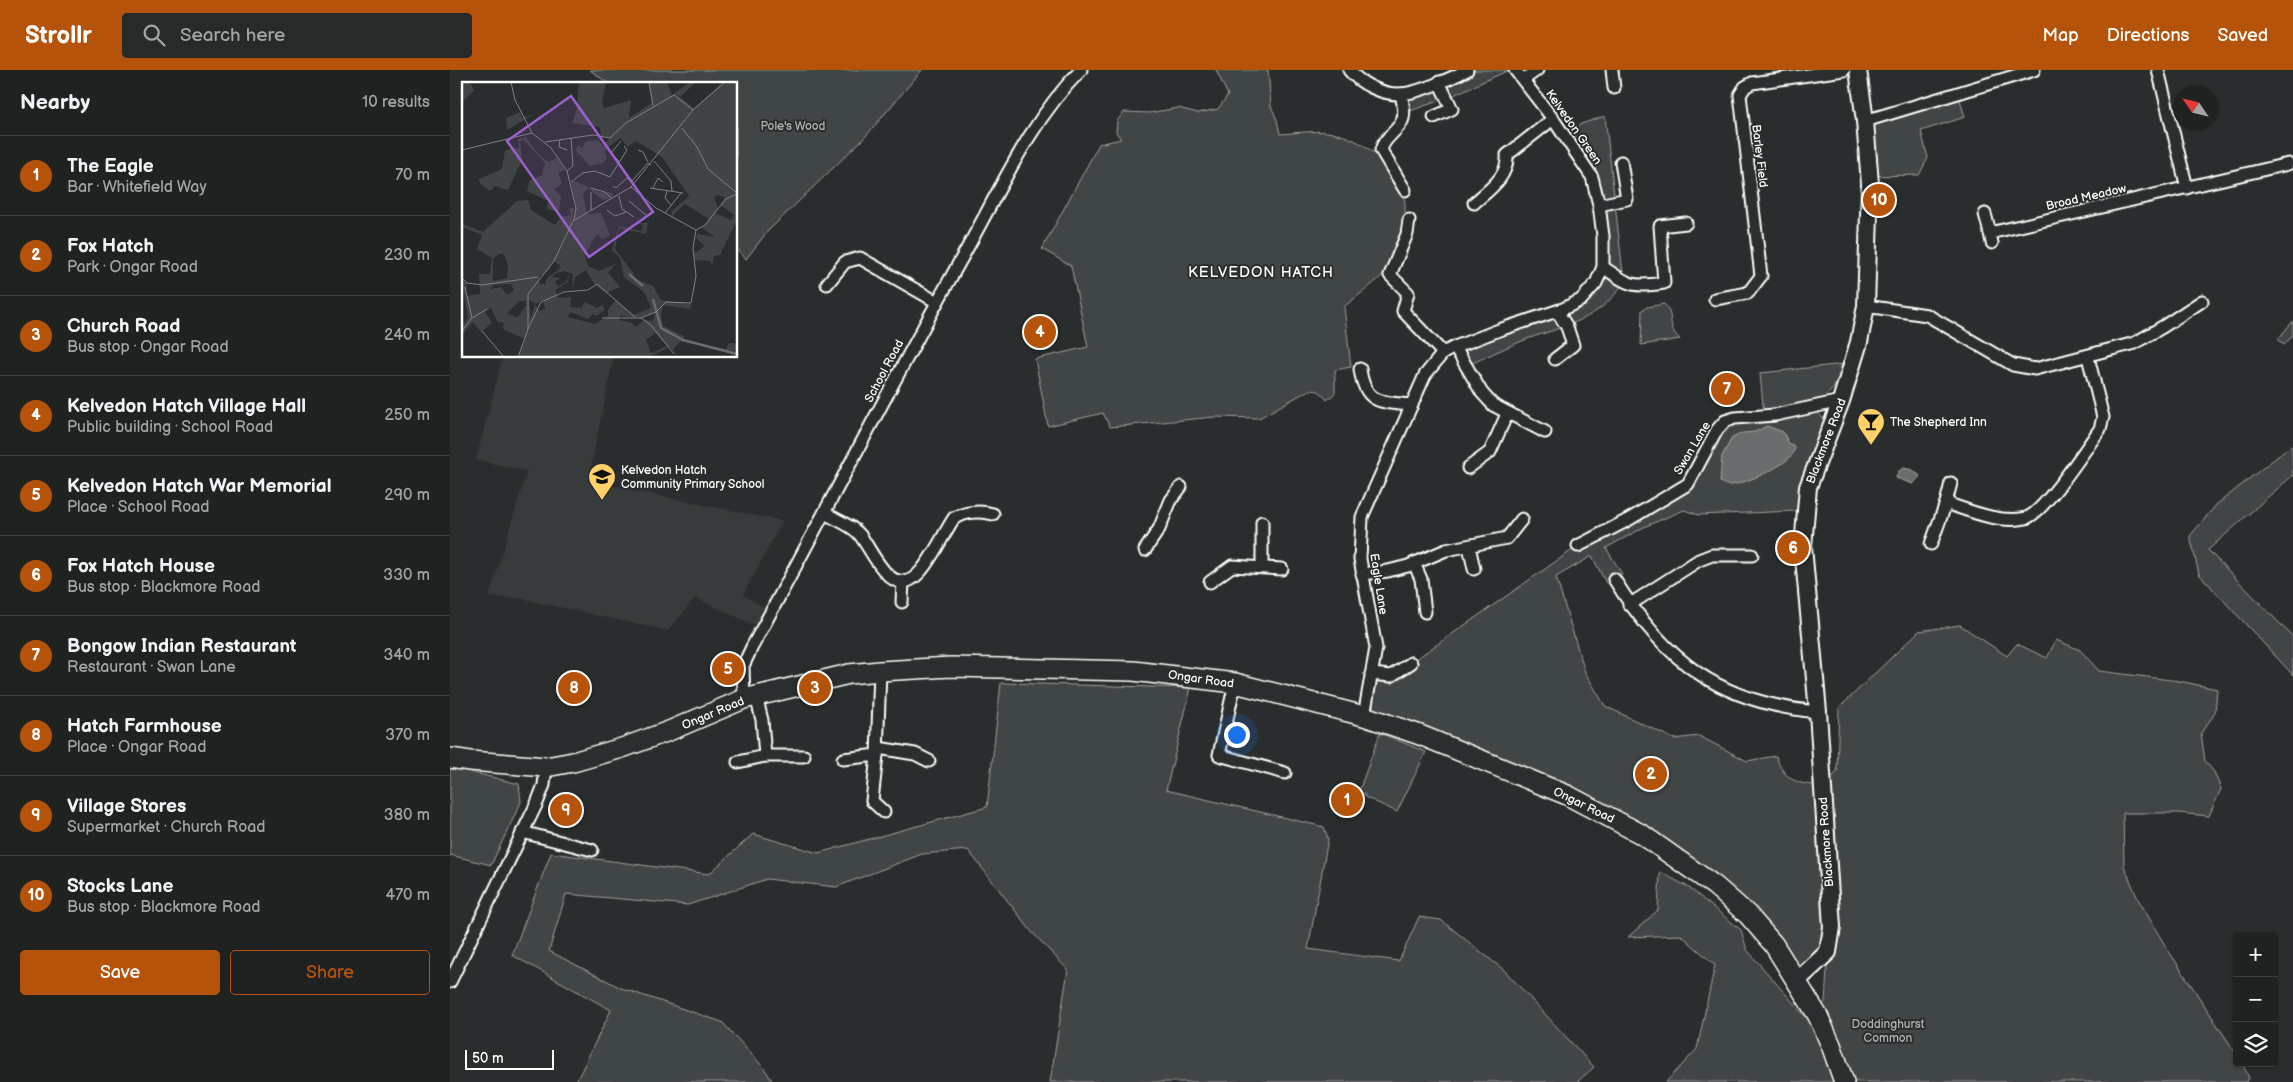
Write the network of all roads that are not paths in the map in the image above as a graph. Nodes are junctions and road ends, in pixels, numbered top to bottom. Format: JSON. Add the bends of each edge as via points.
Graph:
{"nodes":[{"id":1,"x":1081,"y":70,"type":"edge"},
{"id":2,"x":1349,"y":70,"type":"edge"},
{"id":3,"x":1467,"y":70,"type":"edge"},
{"id":4,"x":1515,"y":70,"type":"edge"},
{"id":5,"x":1537,"y":70,"type":"edge"},
{"id":6,"x":1612,"y":70,"type":"edge"},
{"id":7,"x":1844,"y":70,"type":"edge"},
{"id":8,"x":1858,"y":70,"type":"edge"},
{"id":9,"x":2034,"y":70,"type":"edge"},
{"id":10,"x":2158,"y":70,"type":"edge"},
{"id":11,"x":1811,"y":72,"type":"edge"},
{"id":12,"x":1523,"y":80,"type":"junction"},
{"id":13,"x":1439,"y":82,"type":"junction"},
{"id":14,"x":1614,"y":88,"type":"dead end"},
{"id":15,"x":1402,"y":94,"type":"junction"},
{"id":16,"x":1434,"y":117,"type":"dead end"},
{"id":17,"x":1553,"y":120,"type":"junction"},
{"id":18,"x":1865,"y":121,"type":"junction"},
{"id":19,"x":1621,"y":162,"type":"dead end"},
{"id":20,"x":2288,"y":164,"type":"dead end"},
{"id":21,"x":2187,"y":188,"type":"junction"},
{"id":22,"x":1405,"y":190,"type":"dead end"},
{"id":23,"x":1474,"y":202,"type":"dead end"},
{"id":24,"x":1600,"y":205,"type":"junction"},
{"id":25,"x":1985,"y":214,"type":"dead end"},
{"id":26,"x":1409,"y":220,"type":"dead end"},
{"id":27,"x":1686,"y":223,"type":"dead end"},
{"id":28,"x":1603,"y":267,"type":"junction"},
{"id":29,"x":827,"y":284,"type":"dead end"},
{"id":30,"x":1715,"y":299,"type":"dead end"},
{"id":31,"x":2202,"y":301,"type":"dead end"},
{"id":32,"x":937,"y":302,"type":"junction"},
{"id":33,"x":1866,"y":306,"type":"junction"},
{"id":34,"x":1557,"y":311,"type":"junction"},
{"id":35,"x":1545,"y":315,"type":"joint"},
{"id":36,"x":1455,"y":347,"type":"junction"},
{"id":37,"x":1443,"y":354,"type":"junction"},
{"id":38,"x":2088,"y":357,"type":"junction"},
{"id":39,"x":1555,"y":359,"type":"dead end"},
{"id":40,"x":1360,"y":369,"type":"dead end"},
{"id":41,"x":1841,"y":401,"type":"junction"},
{"id":42,"x":1412,"y":405,"type":"junction"},
{"id":43,"x":1507,"y":414,"type":"junction"},
{"id":44,"x":1545,"y":432,"type":"dead end"},
{"id":45,"x":1468,"y":468,"type":"dead end"},
{"id":46,"x":1951,"y":484,"type":"dead end"},
{"id":47,"x":1181,"y":486,"type":"dead end"},
{"id":48,"x":1946,"y":504,"type":"junction"},
{"id":49,"x":825,"y":514,"type":"junction"},
{"id":50,"x":993,"y":514,"type":"dead end"},
{"id":51,"x":1522,"y":520,"type":"dead end"},
{"id":52,"x":1262,"y":522,"type":"dead end"},
{"id":53,"x":1931,"y":544,"type":"dead end"},
{"id":54,"x":1469,"y":546,"type":"junction"},
{"id":55,"x":1578,"y":546,"type":"dead end"},
{"id":56,"x":1146,"y":550,"type":"dead end"},
{"id":57,"x":1752,"y":555,"type":"dead end"},
{"id":58,"x":1414,"y":564,"type":"junction"},
{"id":59,"x":1262,"y":567,"type":"junction"},
{"id":60,"x":1282,"y":569,"type":"dead end"},
{"id":61,"x":1474,"y":569,"type":"dead end"},
{"id":62,"x":1362,"y":574,"type":"junction"},
{"id":63,"x":1614,"y":579,"type":"dead end"},
{"id":64,"x":903,"y":581,"type":"junction"},
{"id":65,"x":1210,"y":582,"type":"dead end"},
{"id":66,"x":902,"y":602,"type":"dead end"},
{"id":67,"x":1630,"y":605,"type":"junction"},
{"id":68,"x":1425,"y":612,"type":"dead end"},
{"id":69,"x":1411,"y":663,"type":"dead end"},
{"id":70,"x":880,"y":671,"type":"junction"},
{"id":71,"x":1372,"y":674,"type":"junction"},
{"id":72,"x":1235,"y":683,"type":"junction"},
{"id":73,"x":750,"y":697,"type":"junction"},
{"id":74,"x":1818,"y":712,"type":"junction"},
{"id":75,"x":1364,"y":716,"type":"junction"},
{"id":76,"x":878,"y":752,"type":"junction"},
{"id":77,"x":766,"y":756,"type":"junction"},
{"id":78,"x":804,"y":756,"type":"dead end"},
{"id":79,"x":450,"y":758,"type":"edge"},
{"id":80,"x":843,"y":759,"type":"dead end"},
{"id":81,"x":929,"y":761,"type":"dead end"},
{"id":82,"x":738,"y":762,"type":"dead end"},
{"id":83,"x":546,"y":767,"type":"junction"},
{"id":84,"x":1284,"y":773,"type":"dead end"},
{"id":85,"x":884,"y":812,"type":"dead end"},
{"id":86,"x":522,"y":832,"type":"junction"},
{"id":87,"x":592,"y":850,"type":"dead end"},
{"id":88,"x":1797,"y":981,"type":"junction"},
{"id":89,"x":450,"y":982,"type":"edge"},
{"id":90,"x":1844,"y":1082,"type":"edge"}],
"edges":[{"from":1,"to":32,"type":"street","name":"School Road","via":[[1063,88],[1034,130]]},
{"from":2,"to":15,"type":"street","via":[[1374,88]]},
{"from":3,"to":13,"type":"street"},
{"from":4,"to":12,"type":"street","name":"Kelvedon Green"},
{"from":5,"to":12,"type":"street"},
{"from":6,"to":14,"type":"street"},
{"from":7,"to":11,"type":"street","name":"Barley Field"},
{"from":8,"to":18,"type":"street","name":"Blackmore Road"},
{"from":9,"to":18,"type":"street"},
{"from":10,"to":21,"type":"street"},
{"from":11,"to":30,"type":"street","name":"Barley Field","via":[[1752,83],[1740,95],[1761,276],[1748,293]]},
{"from":12,"to":17,"type":"street","name":"Kelvedon Green"},
{"from":13,"to":15,"type":"street"},
{"from":13,"to":16,"type":"street","via":[[1452,109]]},
{"from":15,"to":22,"type":"street","via":[[1404,113],[1401,123],[1381,150]]},
{"from":17,"to":23,"type":"street","via":[[1507,155],[1506,170],[1492,188]]},
{"from":17,"to":24,"type":"street","name":"Kelvedon Green","via":[[1592,177]]},
{"from":18,"to":33,"type":"street","name":"Blackmore Road","via":[[1870,184]]},
{"from":19,"to":24,"type":"street","name":"Kelvedon Green","via":[[1627,199]]},
{"from":20,"to":21,"type":"street","name":"Broad Meadow"},
{"from":21,"to":25,"type":"street","name":"Broad Meadow","via":[[1991,238]]},
{"from":24,"to":28,"type":"street","name":"Kelvedon Green"},
{"from":26,"to":37,"type":"street","via":[[1407,234],[1390,274],[1408,293],[1403,311],[1406,316]]},
{"from":27,"to":28,"type":"street","via":[[1660,226],[1664,283],[1636,286]]},
{"from":28,"to":34,"type":"street","name":"Kelvedon Green","via":[[1596,283],[1581,300]]},
{"from":29,"to":32,"type":"street","via":[[845,262],[860,258]]},
{"from":31,"to":38,"type":"street","via":[[2134,343]]},
{"from":32,"to":49,"type":"street","name":"School Road"},
{"from":33,"to":38,"type":"street","via":[[1927,316],[2013,365],[2035,369]]},
{"from":33,"to":41,"type":"street","name":"Blackmore Road"},
{"from":34,"to":35,"type":"street","name":"Kelvedon Green"},
{"from":34,"to":39,"type":"street","via":[[1573,345]]},
{"from":35,"to":36,"type":"street","name":"Eagle Lane"},
{"from":36,"to":37,"type":"street","name":"Eagle Lane"},
{"from":36,"to":43,"type":"street","via":[[1482,393]]},
{"from":37,"to":42,"type":"street","name":"Eagle Lane","via":[[1425,375]]},
{"from":38,"to":48,"type":"street","via":[[2103,417],[2100,429],[2048,500],[2028,518],[2009,519]]},
{"from":40,"to":42,"type":"street","via":[[1362,384],[1369,396],[1379,402]]},
{"from":41,"to":55,"type":"street","name":"Swan Lane","via":[[1725,422],[1717,430],[1688,484]]},
{"from":41,"to":74,"type":"street","name":"Blackmore Road","via":[[1808,487],[1805,510],[1803,547]]},
{"from":42,"to":62,"type":"street","name":"Eagle Lane","via":[[1362,517]]},
{"from":43,"to":44,"type":"street"},
{"from":43,"to":45,"type":"street","via":[[1490,452]]},
{"from":46,"to":48,"type":"street"},
{"from":47,"to":56,"type":"street"},
{"from":48,"to":53,"type":"street"},
{"from":49,"to":64,"type":"street","via":[[854,529],[886,575]]},
{"from":49,"to":73,"type":"street","name":"School Road","via":[[743,666]]},
{"from":50,"to":64,"type":"street","via":[[983,511],[954,518],[920,573],[911,580]]},
{"from":51,"to":54,"type":"street","via":[[1507,538]]},
{"from":52,"to":59,"type":"street"},
{"from":54,"to":58,"type":"street","via":[[1446,550]]},
{"from":54,"to":61,"type":"street"},
{"from":57,"to":67,"type":"street","via":[[1712,555],[1699,560]]},
{"from":58,"to":62,"type":"street"},
{"from":58,"to":68,"type":"street","via":[[1421,579]]},
{"from":59,"to":60,"type":"street"},
{"from":59,"to":65,"type":"street","via":[[1232,566]]},
{"from":62,"to":71,"type":"street","name":"Eagle Lane","via":[[1376,648]]},
{"from":63,"to":67,"type":"street"},
{"from":64,"to":66,"type":"street"},
{"from":67,"to":74,"type":"street","via":[[1654,637],[1700,675],[1719,686],[1752,700]]},
{"from":69,"to":71,"type":"street","via":[[1390,676]]},
{"from":70,"to":72,"type":"main road","name":"Ongar Road","via":[[951,667],[1132,671]]},
{"from":70,"to":73,"type":"main road","name":"Ongar Road","via":[[849,674]]},
{"from":70,"to":76,"type":"street"},
{"from":71,"to":75,"type":"street","name":"Eagle Lane"},
{"from":72,"to":75,"type":"main road","name":"Ongar Road"},
{"from":72,"to":84,"type":"street","via":[[1219,755]]},
{"from":73,"to":77,"type":"street","name":"School Road","via":[[762,720]]},
{"from":73,"to":83,"type":"main road","name":"Ongar Road","via":[[705,718],[622,748]]},
{"from":74,"to":88,"type":"street","name":"Blackmore Road","via":[[1832,927],[1828,952]]},
{"from":75,"to":88,"type":"main road","name":"Ongar Road","via":[[1420,735],[1567,795],[1642,835],[1715,886],[1748,915],[1774,945]]},
{"from":76,"to":80,"type":"street"},
{"from":76,"to":81,"type":"street","via":[[915,754]]},
{"from":76,"to":85,"type":"street","via":[[872,801]]},
{"from":77,"to":78,"type":"street"},
{"from":77,"to":82,"type":"street"},
{"from":79,"to":83,"type":"main road","name":"Ongar Road"},
{"from":83,"to":86,"type":"street","via":[[544,785]]},
{"from":86,"to":87,"type":"street"},
{"from":86,"to":89,"type":"street"},
{"from":88,"to":90,"type":"main road","name":"Ongar Road","via":[[1831,1044]]}]}
